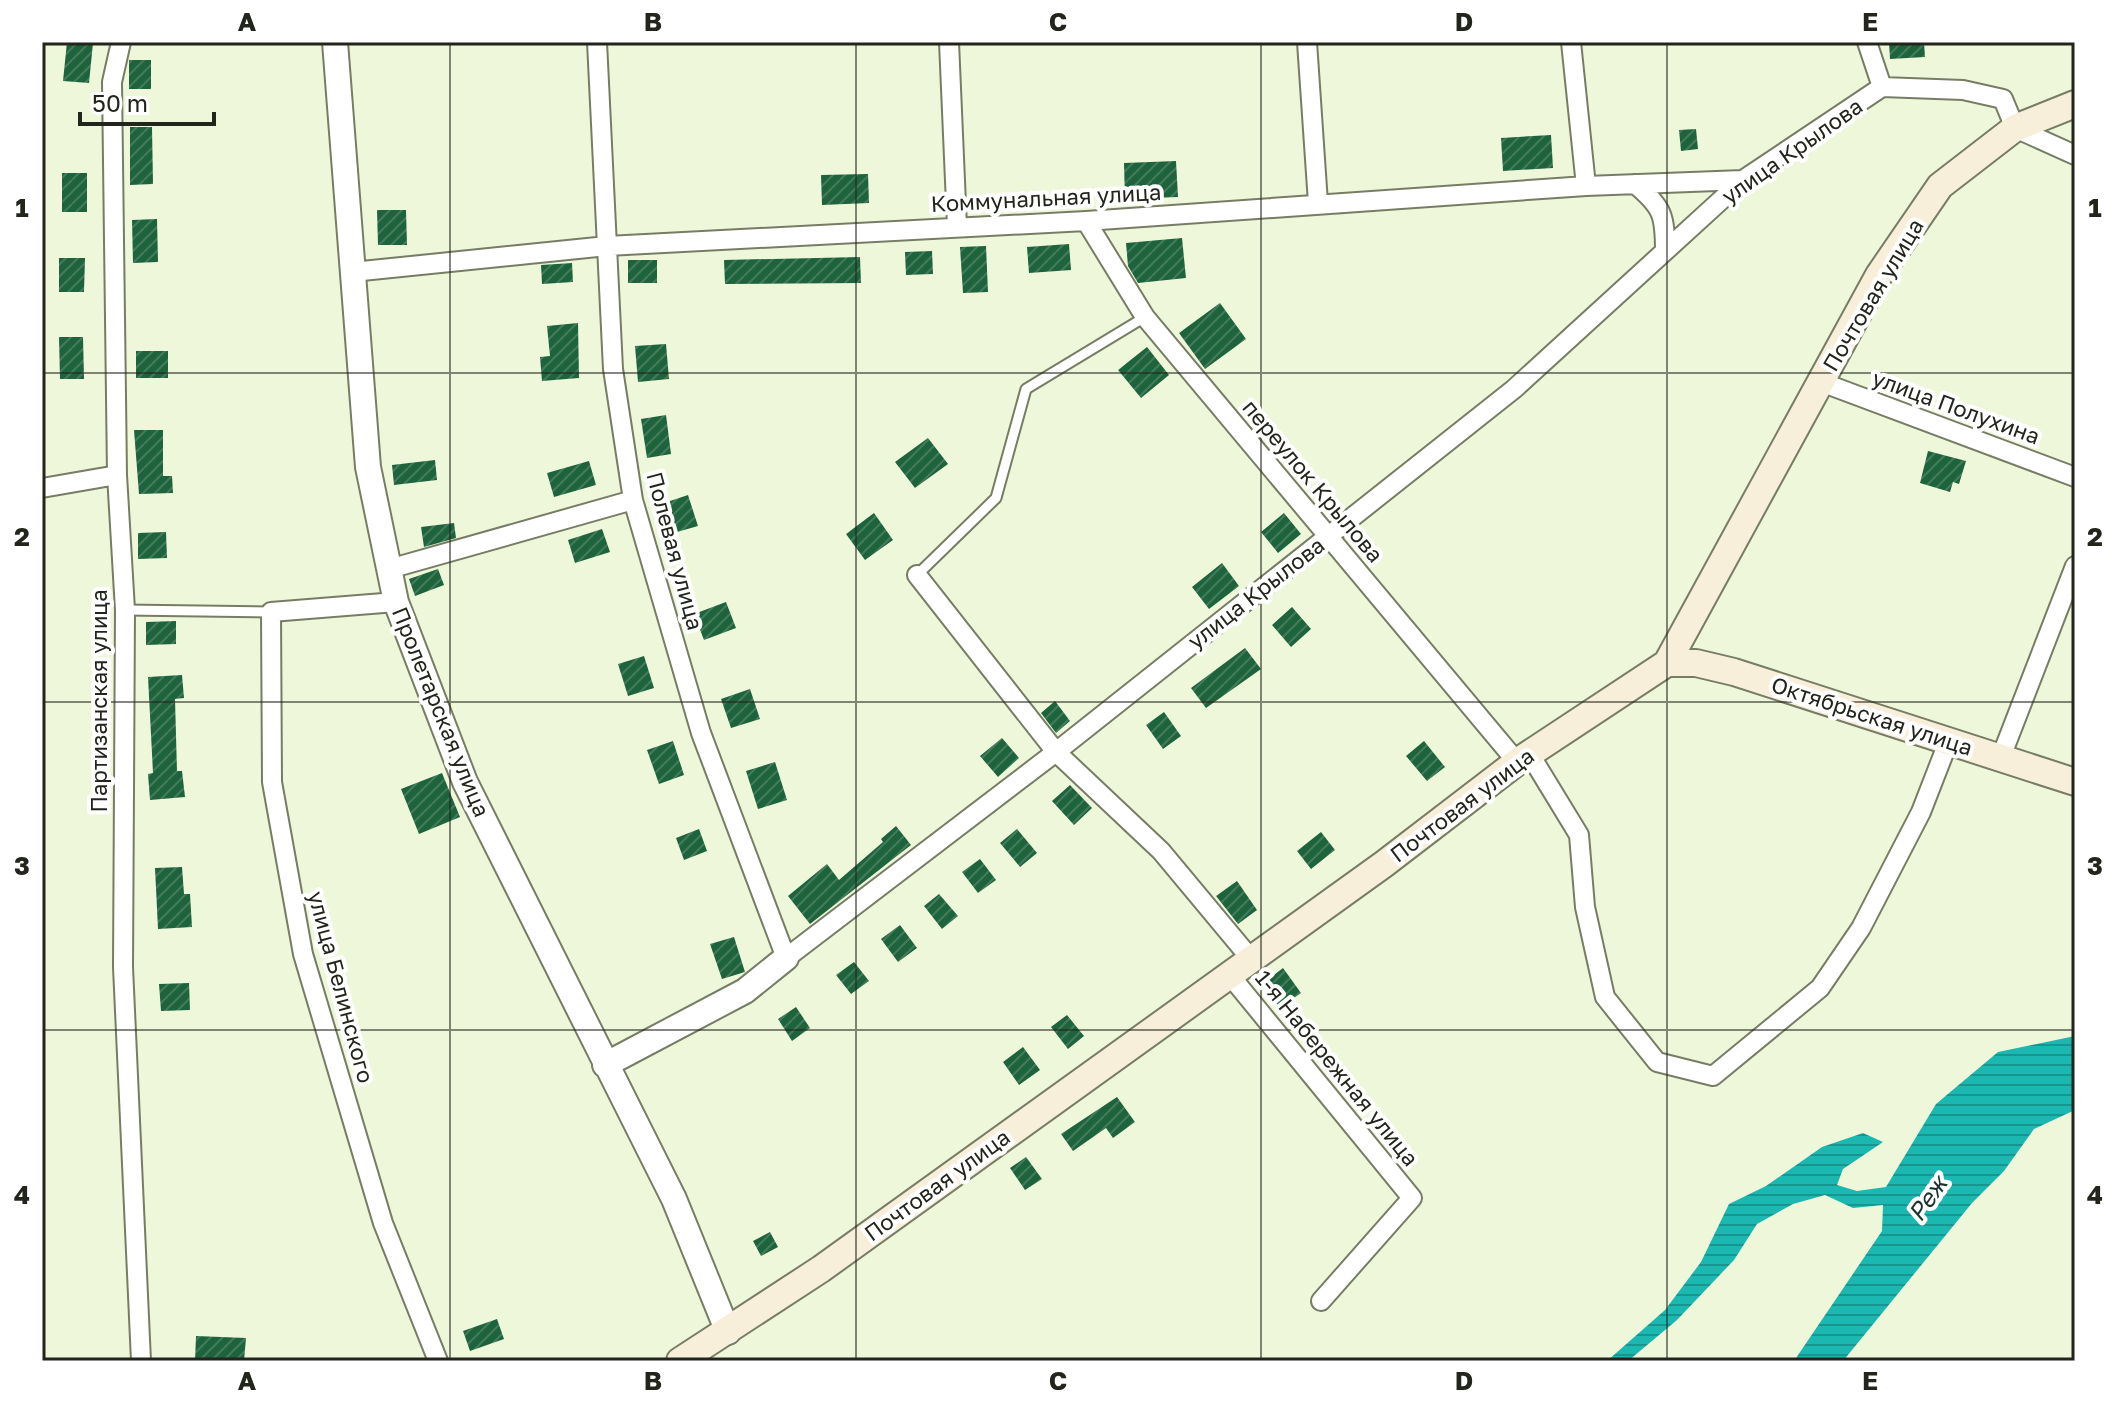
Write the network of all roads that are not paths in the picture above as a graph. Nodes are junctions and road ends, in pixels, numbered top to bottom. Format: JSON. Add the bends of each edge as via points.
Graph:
{"nodes":[{"id":1,"x":121,"y":42,"type":"edge"},
{"id":2,"x":335,"y":42,"type":"edge"},
{"id":3,"x":597,"y":42,"type":"edge"},
{"id":4,"x":949,"y":42,"type":"edge"},
{"id":5,"x":1307,"y":42,"type":"edge"},
{"id":6,"x":1571,"y":42,"type":"edge"},
{"id":7,"x":1867,"y":42,"type":"edge"},
{"id":8,"x":1882,"y":87,"type":"junction"},
{"id":9,"x":2075,"y":104,"type":"edge"},
{"id":10,"x":2015,"y":128,"type":"junction"},
{"id":11,"x":2075,"y":155,"type":"edge"},
{"id":12,"x":1743,"y":180,"type":"junction"},
{"id":13,"x":1635,"y":184,"type":"junction"},
{"id":14,"x":1586,"y":186,"type":"junction"},
{"id":15,"x":1318,"y":203,"type":"junction"},
{"id":16,"x":1086,"y":221,"type":"junction"},
{"id":17,"x":957,"y":227,"type":"junction"},
{"id":18,"x":607,"y":246,"type":"junction"},
{"id":19,"x":1665,"y":251,"type":"junction"},
{"id":20,"x":352,"y":272,"type":"junction"},
{"id":21,"x":1145,"y":317,"type":"junction"},
{"id":22,"x":1821,"y":382,"type":"junction"},
{"id":23,"x":117,"y":475,"type":"junction"},
{"id":24,"x":2075,"y":477,"type":"edge"},
{"id":25,"x":42,"y":488,"type":"edge"},
{"id":26,"x":633,"y":500,"type":"junction"},
{"id":27,"x":1327,"y":537,"type":"junction"},
{"id":28,"x":2075,"y":566,"type":"edge"},
{"id":29,"x":389,"y":569,"type":"junction"},
{"id":30,"x":917,"y":575,"type":"joint"},
{"id":31,"x":396,"y":602,"type":"junction"},
{"id":32,"x":125,"y":610,"type":"junction"},
{"id":33,"x":271,"y":612,"type":"junction"},
{"id":34,"x":1667,"y":663,"type":"junction"},
{"id":35,"x":1949,"y":740,"type":"junction"},
{"id":36,"x":1056,"y":752,"type":"junction"},
{"id":37,"x":1523,"y":757,"type":"junction"},
{"id":38,"x":2001,"y":757,"type":"junction"},
{"id":39,"x":2075,"y":782,"type":"edge"},
{"id":40,"x":786,"y":958,"type":"junction"},
{"id":41,"x":1251,"y":959,"type":"junction"},
{"id":42,"x":1228,"y":973,"type":"junction"},
{"id":43,"x":605,"y":1065,"type":"junction"},
{"id":44,"x":1321,"y":1301,"type":"dead end"},
{"id":45,"x":728,"y":1332,"type":"junction"},
{"id":46,"x":141,"y":1361,"type":"edge"},
{"id":47,"x":438,"y":1361,"type":"edge"},
{"id":48,"x":680,"y":1361,"type":"edge"}],
"edges":[{"from":1,"to":23,"type":"street","name":"Партизанская улица","via":[[112,82]]},
{"from":2,"to":20,"type":"street","name":"Пролетарская улица"},
{"from":3,"to":18,"type":"street","name":"Полевая улица"},
{"from":4,"to":17,"type":"street"},
{"from":5,"to":15,"type":"street"},
{"from":6,"to":14,"type":"street"},
{"from":7,"to":8,"type":"street"},
{"from":8,"to":10,"type":"street","via":[[1963,90],[2003,99]]},
{"from":8,"to":12,"type":"street","name":"улица Крылова"},
{"from":9,"to":10,"type":"main road","name":"Почтовая улица"},
{"from":10,"to":11,"type":"street"},
{"from":10,"to":22,"type":"main road","name":"Почтовая улица","via":[[1940,186],[1879,275]]},
{"from":12,"to":13,"type":"street","name":"Коммунальная улица"},
{"from":12,"to":19,"type":"street","name":"улица Крылова"},
{"from":13,"to":14,"type":"street","name":"Коммунальная улица"},
{"from":13,"to":19,"type":"street","via":[[1654,199],[1665,219]]},
{"from":14,"to":15,"type":"street","name":"Коммунальная улица"},
{"from":15,"to":16,"type":"street","name":"Коммунальная улица"},
{"from":16,"to":17,"type":"street","name":"Коммунальная улица"},
{"from":16,"to":21,"type":"street","name":"переулок Крылова"},
{"from":17,"to":18,"type":"street","name":"Коммунальная улица"},
{"from":18,"to":20,"type":"street","name":"Коммунальная улица"},
{"from":18,"to":26,"type":"street","name":"Полевая улица","via":[[613,369]]},
{"from":19,"to":27,"type":"street","name":"улица Крылова","via":[[1514,389]]},
{"from":20,"to":29,"type":"street","name":"Пролетарская улица","via":[[368,467]]},
{"from":21,"to":27,"type":"street","name":"переулок Крылова"},
{"from":21,"to":30,"type":"lane","via":[[1026,389],[996,498]]},
{"from":22,"to":24,"type":"street","name":"улица Полухина"},
{"from":22,"to":34,"type":"main road","name":"Почтовая улица"},
{"from":23,"to":25,"type":"street"},
{"from":23,"to":32,"type":"street","name":"Партизанская улица"},
{"from":26,"to":29,"type":"street"},
{"from":26,"to":40,"type":"street","name":"Полевая улица","via":[[701,733]]},
{"from":27,"to":36,"type":"street","name":"улица Крылова"},
{"from":27,"to":37,"type":"street","name":"переулок Крылова"},
{"from":28,"to":38,"type":"street"},
{"from":29,"to":31,"type":"street","name":"Пролетарская улица"},
{"from":30,"to":36,"type":"street"},
{"from":31,"to":33,"type":"street"},
{"from":31,"to":43,"type":"street","name":"Пролетарская улица","via":[[465,782]]},
{"from":32,"to":33,"type":"lane"},
{"from":32,"to":46,"type":"street","name":"Партизанская улица","via":[[123,967]]},
{"from":33,"to":47,"type":"street","name":"улица Белинского","via":[[272,782],[303,954],[383,1223]]},
{"from":34,"to":35,"type":"main road","name":"Октябрьская улица","via":[[1734,672]]},
{"from":34,"to":37,"type":"main road","name":"Почтовая улица"},
{"from":35,"to":37,"type":"street","name":"переулок Крылова","via":[[1921,812],[1868,916],[1820,988],[1713,1076],[1657,1062],[1605,997],[1585,907],[1579,835]]},
{"from":35,"to":38,"type":"main road","name":"Октябрьская улица"},
{"from":36,"to":40,"type":"street","name":"улица Крылова"},
{"from":36,"to":41,"type":"street","via":[[1161,851]]},
{"from":37,"to":41,"type":"main road","name":"Почтовая улица"},
{"from":38,"to":39,"type":"main road","name":"Октябрьская улица"},
{"from":40,"to":43,"type":"street","name":"улица Крылова","via":[[745,991]]},
{"from":41,"to":42,"type":"main road","name":"Почтовая улица"},
{"from":42,"to":44,"type":"street","name":"1-я Набережная улица","via":[[1412,1198]]},
{"from":42,"to":45,"type":"main road","name":"Почтовая улица"},
{"from":43,"to":45,"type":"street","name":"Пролетарская улица","via":[[674,1199]]},
{"from":45,"to":48,"type":"main road","name":"Почтовая улица"}]}
